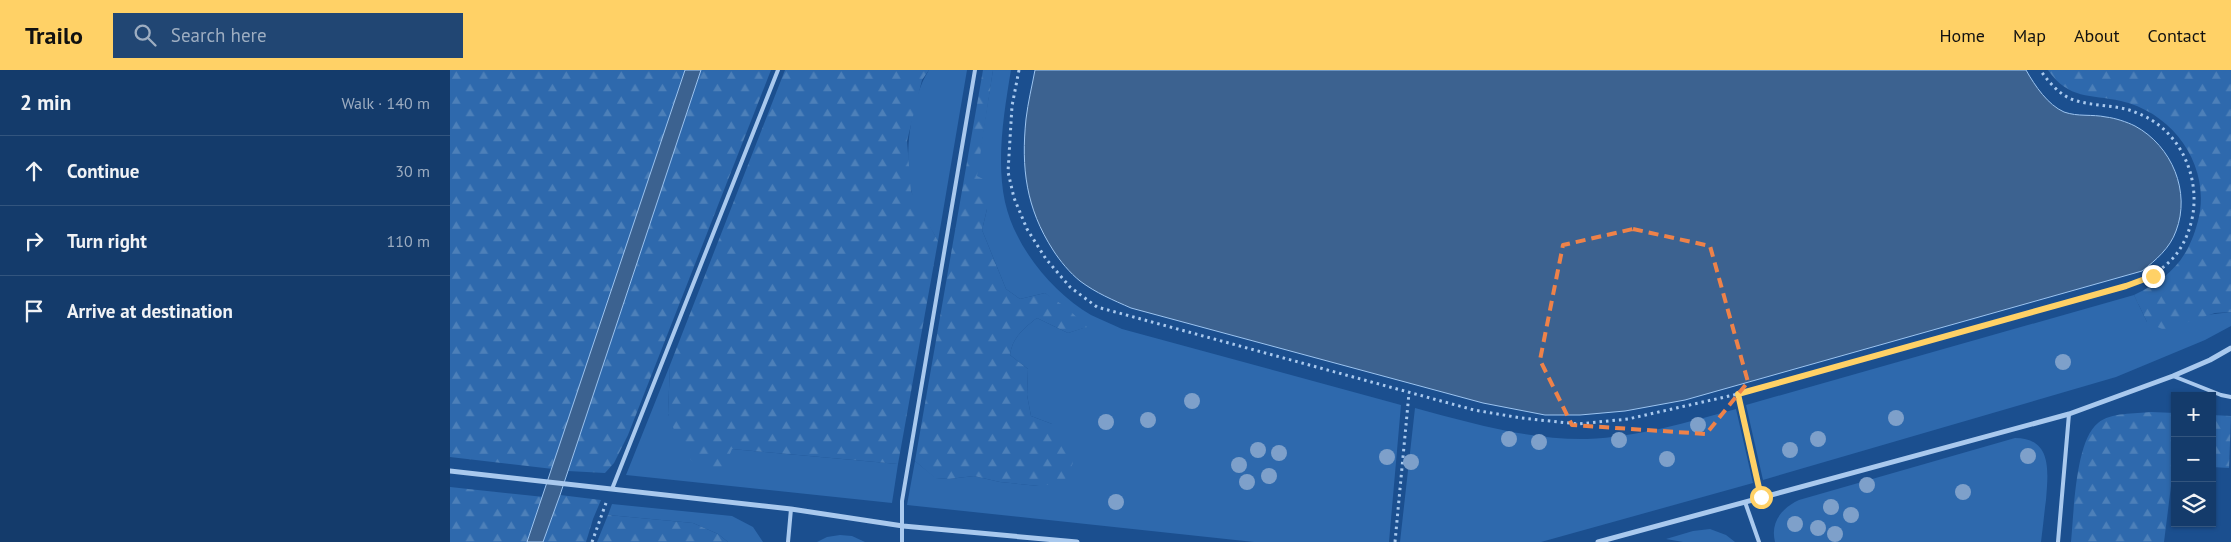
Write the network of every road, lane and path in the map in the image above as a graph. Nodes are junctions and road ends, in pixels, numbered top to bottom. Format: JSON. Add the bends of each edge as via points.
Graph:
{"nodes":[{"id":1,"x":778,"y":70,"type":"edge"},
{"id":2,"x":975,"y":70,"type":"edge"},
{"id":3,"x":1019,"y":70,"type":"edge"},
{"id":4,"x":2040,"y":70,"type":"edge"},
{"id":5,"x":2231,"y":348,"type":"edge"},
{"id":6,"x":2173,"y":376,"type":"junction"},
{"id":7,"x":1409,"y":393,"type":"junction"},
{"id":8,"x":1738,"y":394,"type":"junction"},
{"id":9,"x":2231,"y":397,"type":"edge"},
{"id":10,"x":2069,"y":414,"type":"junction"},
{"id":11,"x":450,"y":471,"type":"edge"},
{"id":12,"x":612,"y":489,"type":"junction"},
{"id":13,"x":1761,"y":497,"type":"junction"},
{"id":14,"x":1745,"y":502,"type":"junction"},
{"id":15,"x":791,"y":509,"type":"junction"},
{"id":16,"x":903,"y":526,"type":"junction"},
{"id":17,"x":592,"y":542,"type":"edge"},
{"id":18,"x":788,"y":542,"type":"edge"},
{"id":19,"x":902,"y":542,"type":"edge"},
{"id":20,"x":1077,"y":542,"type":"edge"},
{"id":21,"x":1395,"y":542,"type":"edge"},
{"id":22,"x":1598,"y":542,"type":"edge"},
{"id":23,"x":1759,"y":542,"type":"edge"},
{"id":24,"x":2058,"y":542,"type":"edge"}],
"edges":[{"from":1,"to":12,"type":"lane"},
{"from":2,"to":16,"type":"lane","via":[[902,501]]},
{"from":3,"to":7,"type":"path","via":[[1012,106],[1008,172],[1014,198],[1027,229],[1070,288],[1097,307],[1126,316]]},
{"from":4,"to":8,"type":"path","via":[[2052,86],[2073,100],[2139,113],[2156,123],[2175,141],[2194,180],[2195,203],[2188,234],[2174,258],[2153,276],[2126,286]]},
{"from":5,"to":6,"type":"street"},
{"from":6,"to":9,"type":"lane"},
{"from":6,"to":10,"type":"street"},
{"from":7,"to":8,"type":"path","via":[[1474,410],[1578,424],[1628,419]]},
{"from":7,"to":21,"type":"path"},
{"from":8,"to":13,"type":"path"},
{"from":10,"to":13,"type":"street"},
{"from":10,"to":24,"type":"lane"},
{"from":11,"to":12,"type":"street"},
{"from":12,"to":15,"type":"street"},
{"from":12,"to":17,"type":"path"},
{"from":13,"to":14,"type":"street"},
{"from":14,"to":22,"type":"street"},
{"from":14,"to":23,"type":"lane"},
{"from":15,"to":16,"type":"street"},
{"from":15,"to":18,"type":"lane"},
{"from":16,"to":19,"type":"lane"},
{"from":16,"to":20,"type":"street"}]}
